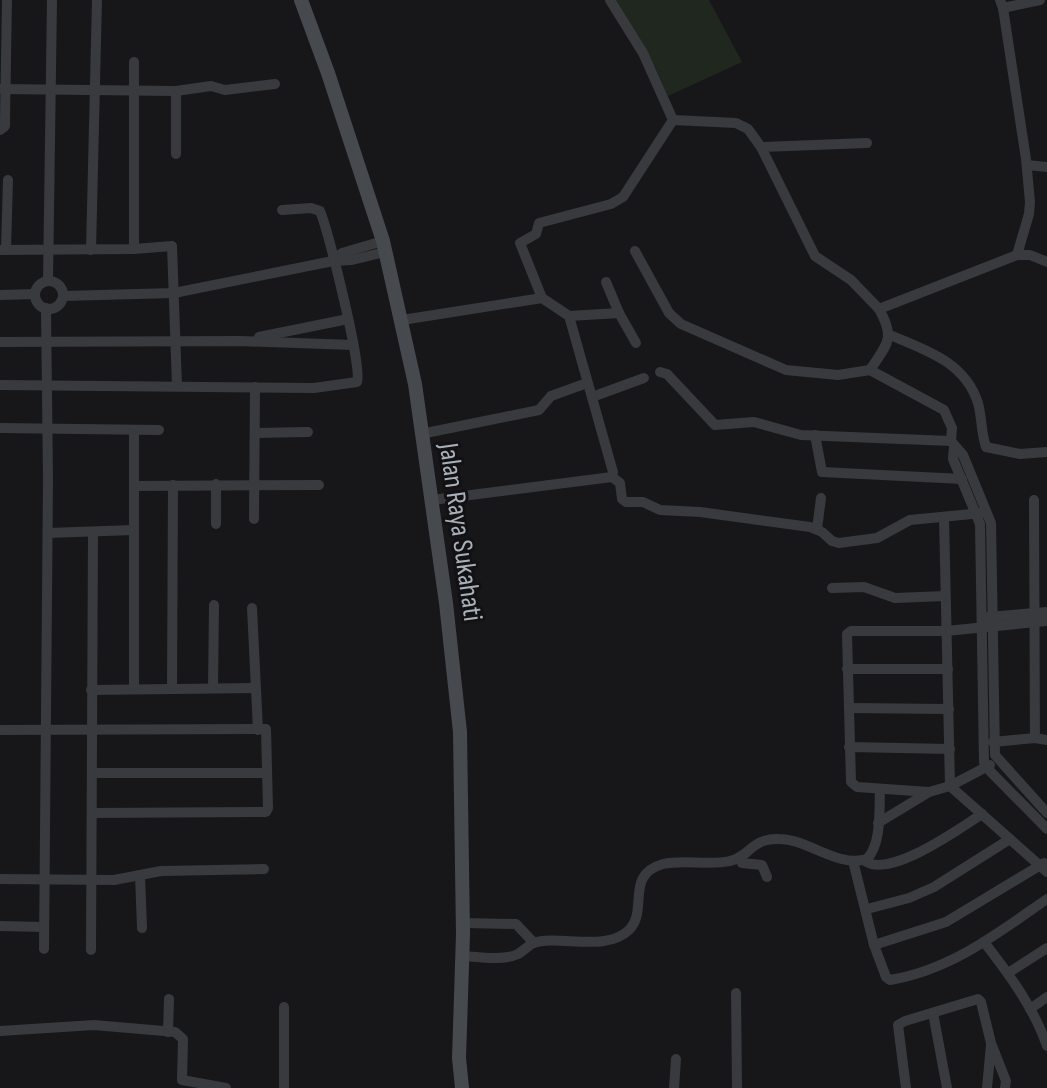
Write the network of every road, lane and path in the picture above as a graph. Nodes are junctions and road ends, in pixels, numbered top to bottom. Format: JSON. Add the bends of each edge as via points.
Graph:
{"nodes":[{"id":1,"x":52,"y":0,"type":"edge"},
{"id":2,"x":97,"y":0,"type":"edge"},
{"id":3,"x":301,"y":0,"type":"edge"},
{"id":4,"x":610,"y":0,"type":"edge"},
{"id":5,"x":1040,"y":0,"type":"edge"},
{"id":6,"x":5,"y":4,"type":"edge"},
{"id":7,"x":1001,"y":4,"type":"edge"},
{"id":8,"x":3,"y":47,"type":"edge"},
{"id":9,"x":134,"y":62,"type":"dead end"},
{"id":10,"x":275,"y":84,"type":"dead end"},
{"id":11,"x":3,"y":89,"type":"edge"},
{"id":12,"x":51,"y":91,"type":"junction"},
{"id":13,"x":95,"y":91,"type":"junction"},
{"id":14,"x":176,"y":91,"type":"junction"},
{"id":15,"x":135,"y":92,"type":"junction"},
{"id":16,"x":673,"y":120,"type":"junction"},
{"id":17,"x":0,"y":130,"type":"edge"},
{"id":18,"x":867,"y":143,"type":"dead end"},
{"id":19,"x":761,"y":147,"type":"junction"},
{"id":20,"x":176,"y":154,"type":"dead end"},
{"id":21,"x":1027,"y":165,"type":"junction"},
{"id":22,"x":1047,"y":167,"type":"edge"},
{"id":23,"x":8,"y":180,"type":"dead end"},
{"id":24,"x":4,"y":209,"type":"edge"},
{"id":25,"x":282,"y":210,"type":"dead end"},
{"id":26,"x":384,"y":246,"type":"junction"},
{"id":27,"x":134,"y":249,"type":"junction"},
{"id":28,"x":3,"y":250,"type":"edge"},
{"id":29,"x":49,"y":250,"type":"junction"},
{"id":30,"x":91,"y":250,"type":"junction"},
{"id":31,"x":635,"y":251,"type":"dead end"},
{"id":32,"x":1017,"y":255,"type":"junction"},
{"id":33,"x":333,"y":261,"type":"junction"},
{"id":34,"x":1047,"y":262,"type":"edge"},
{"id":35,"x":48,"y":281,"type":"junction"},
{"id":36,"x":606,"y":282,"type":"dead end"},
{"id":37,"x":174,"y":293,"type":"junction"},
{"id":38,"x":35,"y":294,"type":"junction"},
{"id":39,"x":0,"y":295,"type":"edge"},
{"id":40,"x":63,"y":296,"type":"junction"},
{"id":41,"x":542,"y":298,"type":"junction"},
{"id":42,"x":46,"y":308,"type":"junction"},
{"id":43,"x":879,"y":309,"type":"junction"},
{"id":44,"x":619,"y":313,"type":"junction"},
{"id":45,"x":569,"y":316,"type":"junction"},
{"id":46,"x":348,"y":319,"type":"junction"},
{"id":47,"x":402,"y":320,"type":"junction"},
{"id":48,"x":890,"y":335,"type":"junction"},
{"id":49,"x":238,"y":341,"type":"junction"},
{"id":50,"x":0,"y":342,"type":"edge"},
{"id":51,"x":176,"y":342,"type":"junction"},
{"id":52,"x":47,"y":343,"type":"junction"},
{"id":53,"x":636,"y":343,"type":"dead end"},
{"id":54,"x":353,"y":345,"type":"junction"},
{"id":55,"x":870,"y":370,"type":"junction"},
{"id":56,"x":660,"y":372,"type":"dead end"},
{"id":57,"x":644,"y":378,"type":"dead end"},
{"id":58,"x":587,"y":383,"type":"junction"},
{"id":59,"x":0,"y":385,"type":"edge"},
{"id":60,"x":48,"y":385,"type":"junction"},
{"id":61,"x":177,"y":386,"type":"junction"},
{"id":62,"x":255,"y":387,"type":"junction"},
{"id":63,"x":592,"y":397,"type":"junction"},
{"id":64,"x":0,"y":428,"type":"edge"},
{"id":65,"x":48,"y":429,"type":"junction"},
{"id":66,"x":134,"y":430,"type":"junction"},
{"id":67,"x":159,"y":430,"type":"dead end"},
{"id":68,"x":308,"y":432,"type":"dead end"},
{"id":69,"x":255,"y":433,"type":"junction"},
{"id":70,"x":421,"y":434,"type":"junction"},
{"id":71,"x":815,"y":435,"type":"junction"},
{"id":72,"x":952,"y":443,"type":"junction"},
{"id":73,"x":1047,"y":452,"type":"edge"},
{"id":74,"x":612,"y":477,"type":"junction"},
{"id":75,"x":962,"y":479,"type":"junction"},
{"id":76,"x":216,"y":484,"type":"junction"},
{"id":77,"x":173,"y":485,"type":"junction"},
{"id":78,"x":254,"y":485,"type":"junction"},
{"id":79,"x":319,"y":485,"type":"dead end"},
{"id":80,"x":135,"y":486,"type":"junction"},
{"id":81,"x":821,"y":498,"type":"dead end"},
{"id":82,"x":432,"y":500,"type":"junction"},
{"id":83,"x":1034,"y":500,"type":"dead end"},
{"id":84,"x":982,"y":513,"type":"junction"},
{"id":85,"x":944,"y":517,"type":"junction"},
{"id":86,"x":254,"y":519,"type":"dead end"},
{"id":87,"x":216,"y":524,"type":"dead end"},
{"id":88,"x":817,"y":529,"type":"junction"},
{"id":89,"x":133,"y":530,"type":"junction"},
{"id":90,"x":93,"y":532,"type":"junction"},
{"id":91,"x":48,"y":533,"type":"junction"},
{"id":92,"x":1047,"y":568,"type":"edge"},
{"id":93,"x":1035,"y":571,"type":"junction"},
{"id":94,"x":832,"y":588,"type":"dead end"},
{"id":95,"x":945,"y":596,"type":"junction"},
{"id":96,"x":214,"y":605,"type":"dead end"},
{"id":97,"x":252,"y":608,"type":"dead end"},
{"id":98,"x":1047,"y":612,"type":"edge"},
{"id":99,"x":1034,"y":618,"type":"junction"},
{"id":100,"x":1047,"y":621,"type":"edge"},
{"id":101,"x":987,"y":622,"type":"junction"},
{"id":102,"x":946,"y":631,"type":"junction"},
{"id":103,"x":1047,"y":659,"type":"edge"},
{"id":104,"x":1032,"y":660,"type":"junction"},
{"id":105,"x":847,"y":669,"type":"junction"},
{"id":106,"x":948,"y":669,"type":"junction"},
{"id":107,"x":213,"y":688,"type":"junction"},
{"id":108,"x":256,"y":688,"type":"junction"},
{"id":109,"x":134,"y":689,"type":"junction"},
{"id":110,"x":172,"y":689,"type":"junction"},
{"id":111,"x":91,"y":690,"type":"junction"},
{"id":112,"x":1034,"y":696,"type":"junction"},
{"id":113,"x":1047,"y":696,"type":"edge"},
{"id":114,"x":849,"y":708,"type":"junction"},
{"id":115,"x":949,"y":709,"type":"junction"},
{"id":116,"x":0,"y":730,"type":"edge"},
{"id":117,"x":258,"y":730,"type":"junction"},
{"id":118,"x":45,"y":731,"type":"junction"},
{"id":119,"x":92,"y":731,"type":"junction"},
{"id":120,"x":1035,"y":738,"type":"junction"},
{"id":121,"x":1047,"y":740,"type":"edge"},
{"id":122,"x":993,"y":742,"type":"junction"},
{"id":123,"x":849,"y":747,"type":"junction"},
{"id":124,"x":950,"y":749,"type":"junction"},
{"id":125,"x":998,"y":760,"type":"junction"},
{"id":126,"x":986,"y":767,"type":"junction"},
{"id":127,"x":92,"y":773,"type":"junction"},
{"id":128,"x":266,"y":773,"type":"junction"},
{"id":129,"x":950,"y":786,"type":"junction"},
{"id":130,"x":880,"y":789,"type":"junction"},
{"id":131,"x":929,"y":792,"type":"junction"},
{"id":132,"x":92,"y":813,"type":"junction"},
{"id":133,"x":1047,"y":813,"type":"edge"},
{"id":134,"x":982,"y":814,"type":"junction"},
{"id":135,"x":878,"y":823,"type":"junction"},
{"id":136,"x":1047,"y":829,"type":"edge"},
{"id":137,"x":1010,"y":839,"type":"junction"},
{"id":138,"x":741,"y":856,"type":"junction"},
{"id":139,"x":859,"y":860,"type":"junction"},
{"id":140,"x":1045,"y":866,"type":"edge"},
{"id":141,"x":264,"y":869,"type":"dead end"},
{"id":142,"x":140,"y":875,"type":"junction"},
{"id":143,"x":767,"y":877,"type":"dead end"},
{"id":144,"x":0,"y":879,"type":"edge"},
{"id":145,"x":44,"y":879,"type":"junction"},
{"id":146,"x":91,"y":879,"type":"junction"},
{"id":147,"x":1047,"y":899,"type":"edge"},
{"id":148,"x":867,"y":909,"type":"junction"},
{"id":149,"x":463,"y":923,"type":"junction"},
{"id":150,"x":0,"y":926,"type":"edge"},
{"id":151,"x":44,"y":927,"type":"junction"},
{"id":152,"x":142,"y":928,"type":"dead end"},
{"id":153,"x":984,"y":942,"type":"junction"},
{"id":154,"x":534,"y":943,"type":"junction"},
{"id":155,"x":874,"y":945,"type":"junction"},
{"id":156,"x":1047,"y":948,"type":"edge"},
{"id":157,"x":44,"y":949,"type":"dead end"},
{"id":158,"x":91,"y":950,"type":"dead end"},
{"id":159,"x":463,"y":956,"type":"junction"},
{"id":160,"x":1008,"y":973,"type":"junction"},
{"id":161,"x":736,"y":993,"type":"dead end"},
{"id":162,"x":1047,"y":997,"type":"edge"},
{"id":163,"x":169,"y":999,"type":"dead end"},
{"id":164,"x":284,"y":1007,"type":"dead end"},
{"id":165,"x":1030,"y":1009,"type":"junction"},
{"id":166,"x":933,"y":1013,"type":"junction"},
{"id":167,"x":0,"y":1031,"type":"edge"},
{"id":168,"x":168,"y":1032,"type":"junction"},
{"id":169,"x":1046,"y":1041,"type":"edge"},
{"id":170,"x":991,"y":1043,"type":"junction"},
{"id":171,"x":676,"y":1059,"type":"dead end"},
{"id":172,"x":182,"y":1084,"type":"edge"},
{"id":173,"x":226,"y":1088,"type":"edge"},
{"id":174,"x":284,"y":1088,"type":"edge"},
{"id":175,"x":462,"y":1088,"type":"edge"},
{"id":176,"x":674,"y":1088,"type":"edge"},
{"id":177,"x":737,"y":1088,"type":"edge"},
{"id":178,"x":906,"y":1088,"type":"edge"},
{"id":179,"x":947,"y":1088,"type":"edge"},
{"id":180,"x":987,"y":1088,"type":"edge"},
{"id":181,"x":1005,"y":1088,"type":"edge"}],
"edges":[{"from":1,"to":12,"type":"street"},
{"from":2,"to":13,"type":"street"},
{"from":3,"to":26,"type":"main road","name":"Jalan Raya Sukahati"},
{"from":4,"to":16,"type":"street","via":[[643,53]]},
{"from":5,"to":7,"type":"street"},
{"from":6,"to":8,"type":"street"},
{"from":7,"to":21,"type":"street"},
{"from":8,"to":11,"type":"street"},
{"from":9,"to":15,"type":"street"},
{"from":10,"to":14,"type":"street"},
{"from":11,"to":12,"type":"street"},
{"from":11,"to":17,"type":"street","via":[[5,126]]},
{"from":12,"to":13,"type":"street"},
{"from":12,"to":29,"type":"street"},
{"from":13,"to":15,"type":"street"},
{"from":13,"to":30,"type":"street"},
{"from":14,"to":15,"type":"street"},
{"from":14,"to":20,"type":"street"},
{"from":15,"to":27,"type":"street"},
{"from":16,"to":19,"type":"street","via":[[736,123]]},
{"from":16,"to":41,"type":"street","via":[[623,197],[539,223],[536,234],[521,240]]},
{"from":18,"to":19,"type":"street"},
{"from":19,"to":43,"type":"street","via":[[815,256],[851,280]]},
{"from":21,"to":22,"type":"street"},
{"from":21,"to":32,"type":"street","via":[[1029,214]]},
{"from":23,"to":24,"type":"street"},
{"from":24,"to":28,"type":"street"},
{"from":25,"to":33,"type":"street","via":[[320,211]]},
{"from":26,"to":33,"type":"street","via":[[352,260]]},
{"from":26,"to":47,"type":"main road","name":"Jalan Raya Sukahati"},
{"from":27,"to":30,"type":"street"},
{"from":27,"to":37,"type":"street","via":[[172,246]]},
{"from":28,"to":29,"type":"street"},
{"from":29,"to":30,"type":"street"},
{"from":29,"to":35,"type":"street"},
{"from":31,"to":55,"type":"street","via":[[669,313],[681,324],[786,370],[838,375]]},
{"from":32,"to":34,"type":"street"},
{"from":32,"to":43,"type":"street"},
{"from":33,"to":37,"type":"street"},
{"from":33,"to":46,"type":"street"},
{"from":35,"to":38,"type":"street"},
{"from":35,"to":40,"type":"street","via":[[57,283]]},
{"from":36,"to":44,"type":"street"},
{"from":37,"to":40,"type":"street"},
{"from":37,"to":51,"type":"street"},
{"from":38,"to":39,"type":"street"},
{"from":38,"to":42,"type":"street"},
{"from":40,"to":42,"type":"street","via":[[57,306]]},
{"from":41,"to":45,"type":"street"},
{"from":41,"to":47,"type":"street"},
{"from":42,"to":52,"type":"street"},
{"from":43,"to":48,"type":"street"},
{"from":44,"to":45,"type":"street"},
{"from":44,"to":53,"type":"street"},
{"from":45,"to":58,"type":"street"},
{"from":46,"to":49,"type":"street"},
{"from":46,"to":54,"type":"street"},
{"from":47,"to":70,"type":"main road","name":"Jalan Raya Sukahati"},
{"from":48,"to":55,"type":"street"},
{"from":48,"to":73,"type":"street","via":[[945,359],[965,378],[977,401],[986,447],[1020,454]]},
{"from":49,"to":51,"type":"street"},
{"from":49,"to":54,"type":"street"},
{"from":50,"to":52,"type":"street"},
{"from":51,"to":52,"type":"street"},
{"from":51,"to":61,"type":"street"},
{"from":52,"to":60,"type":"street"},
{"from":54,"to":62,"type":"street","via":[[357,382]]},
{"from":55,"to":72,"type":"street","via":[[944,410]]},
{"from":56,"to":71,"type":"street","via":[[715,425],[754,422],[795,435]]},
{"from":57,"to":63,"type":"street"},
{"from":58,"to":63,"type":"street"},
{"from":58,"to":70,"type":"street","via":[[551,396],[539,410]]},
{"from":59,"to":60,"type":"street"},
{"from":60,"to":61,"type":"street"},
{"from":60,"to":65,"type":"street"},
{"from":61,"to":62,"type":"street"},
{"from":62,"to":69,"type":"street"},
{"from":63,"to":74,"type":"street"},
{"from":64,"to":65,"type":"street"},
{"from":65,"to":66,"type":"street"},
{"from":65,"to":91,"type":"street"},
{"from":66,"to":67,"type":"street"},
{"from":66,"to":80,"type":"street"},
{"from":68,"to":69,"type":"street"},
{"from":69,"to":78,"type":"street"},
{"from":70,"to":82,"type":"main road","name":"Jalan Raya Sukahati"},
{"from":71,"to":72,"type":"street"},
{"from":71,"to":75,"type":"street","via":[[822,472]]},
{"from":72,"to":75,"type":"street"},
{"from":72,"to":84,"type":"street","via":[[963,455]]},
{"from":74,"to":82,"type":"street"},
{"from":74,"to":88,"type":"street","via":[[620,483],[626,502]]},
{"from":75,"to":84,"type":"street"},
{"from":76,"to":77,"type":"street"},
{"from":76,"to":78,"type":"street"},
{"from":76,"to":87,"type":"street"},
{"from":77,"to":80,"type":"street"},
{"from":77,"to":110,"type":"street"},
{"from":78,"to":79,"type":"street"},
{"from":78,"to":86,"type":"street"},
{"from":80,"to":89,"type":"street"},
{"from":81,"to":88,"type":"street"},
{"from":82,"to":149,"type":"main road","name":"Jalan Raya Sukahati","via":[[459,720]]},
{"from":83,"to":93,"type":"street"},
{"from":84,"to":85,"type":"street"},
{"from":84,"to":101,"type":"street"},
{"from":85,"to":88,"type":"street","via":[[910,520],[877,538],[839,543]]},
{"from":85,"to":95,"type":"street"},
{"from":89,"to":90,"type":"street"},
{"from":89,"to":109,"type":"street"},
{"from":90,"to":91,"type":"street"},
{"from":90,"to":111,"type":"street"},
{"from":91,"to":118,"type":"street"},
{"from":92,"to":93,"type":"street"},
{"from":93,"to":99,"type":"street"},
{"from":94,"to":95,"type":"street","via":[[864,587],[895,598]]},
{"from":95,"to":102,"type":"street"},
{"from":96,"to":107,"type":"street"},
{"from":97,"to":108,"type":"street"},
{"from":98,"to":99,"type":"street"},
{"from":99,"to":100,"type":"street"},
{"from":99,"to":101,"type":"street"},
{"from":99,"to":104,"type":"street"},
{"from":101,"to":102,"type":"street"},
{"from":101,"to":122,"type":"street"},
{"from":101,"to":126,"type":"street"},
{"from":102,"to":105,"type":"street","via":[[848,632]]},
{"from":102,"to":106,"type":"street"},
{"from":103,"to":104,"type":"street"},
{"from":104,"to":112,"type":"street"},
{"from":105,"to":106,"type":"street"},
{"from":105,"to":114,"type":"street"},
{"from":106,"to":115,"type":"street"},
{"from":107,"to":108,"type":"street"},
{"from":107,"to":110,"type":"street"},
{"from":108,"to":117,"type":"street"},
{"from":109,"to":110,"type":"street"},
{"from":109,"to":111,"type":"street"},
{"from":111,"to":119,"type":"street"},
{"from":112,"to":113,"type":"street"},
{"from":112,"to":120,"type":"street"},
{"from":114,"to":115,"type":"street"},
{"from":114,"to":123,"type":"street"},
{"from":115,"to":124,"type":"street"},
{"from":116,"to":118,"type":"street"},
{"from":117,"to":119,"type":"street"},
{"from":117,"to":128,"type":"street","via":[[266,729]]},
{"from":118,"to":119,"type":"street"},
{"from":118,"to":145,"type":"street"},
{"from":119,"to":127,"type":"street"},
{"from":120,"to":121,"type":"street"},
{"from":120,"to":122,"type":"street"},
{"from":122,"to":125,"type":"street"},
{"from":123,"to":124,"type":"street"},
{"from":123,"to":130,"type":"street","via":[[851,782]]},
{"from":124,"to":129,"type":"street"},
{"from":125,"to":126,"type":"street"},
{"from":125,"to":133,"type":"street"},
{"from":126,"to":129,"type":"street"},
{"from":126,"to":136,"type":"street"},
{"from":127,"to":128,"type":"street"},
{"from":127,"to":132,"type":"street"},
{"from":128,"to":132,"type":"street","via":[[264,812]]},
{"from":129,"to":131,"type":"street"},
{"from":129,"to":134,"type":"street"},
{"from":130,"to":131,"type":"street"},
{"from":130,"to":135,"type":"street"},
{"from":131,"to":135,"type":"street"},
{"from":132,"to":146,"type":"street"},
{"from":134,"to":137,"type":"street"},
{"from":134,"to":139,"type":"street","via":[[900,860],[879,866]]},
{"from":135,"to":139,"type":"street","via":[[871,855]]},
{"from":137,"to":140,"type":"street"},
{"from":137,"to":148,"type":"street","via":[[934,887]]},
{"from":138,"to":139,"type":"street","via":[[758,842],[780,839]]},
{"from":138,"to":143,"type":"street","via":[[742,863],[762,865]]},
{"from":138,"to":154,"type":"street","via":[[728,862],[668,863],[651,870],[639,886],[634,923],[619,937]]},
{"from":139,"to":148,"type":"street"},
{"from":140,"to":155,"type":"street","via":[[946,922]]},
{"from":141,"to":142,"type":"street"},
{"from":142,"to":146,"type":"street"},
{"from":142,"to":152,"type":"street"},
{"from":144,"to":145,"type":"street"},
{"from":145,"to":146,"type":"street"},
{"from":145,"to":151,"type":"street"},
{"from":146,"to":158,"type":"street"},
{"from":147,"to":153,"type":"street"},
{"from":148,"to":155,"type":"street"},
{"from":149,"to":154,"type":"street","via":[[516,924]]},
{"from":149,"to":159,"type":"main road","name":"Jalan Raya Sukahati"},
{"from":150,"to":151,"type":"street"},
{"from":151,"to":157,"type":"street"},
{"from":153,"to":155,"type":"street","via":[[952,961],[893,980],[886,977]]},
{"from":153,"to":160,"type":"street"},
{"from":154,"to":159,"type":"street","via":[[510,957]]},
{"from":156,"to":160,"type":"street"},
{"from":159,"to":175,"type":"main road","name":"Jalan Raya Sukahati"},
{"from":160,"to":165,"type":"street"},
{"from":161,"to":177,"type":"street"},
{"from":162,"to":165,"type":"street"},
{"from":163,"to":168,"type":"street"},
{"from":164,"to":174,"type":"street"},
{"from":165,"to":169,"type":"street"},
{"from":166,"to":170,"type":"street","via":[[979,1000]]},
{"from":166,"to":178,"type":"street","via":[[898,1025]]},
{"from":166,"to":179,"type":"street"},
{"from":167,"to":168,"type":"street","via":[[94,1025]]},
{"from":168,"to":172,"type":"street","via":[[183,1039]]},
{"from":170,"to":180,"type":"street"},
{"from":170,"to":181,"type":"street"},
{"from":171,"to":176,"type":"street"},
{"from":172,"to":173,"type":"street"}]}
